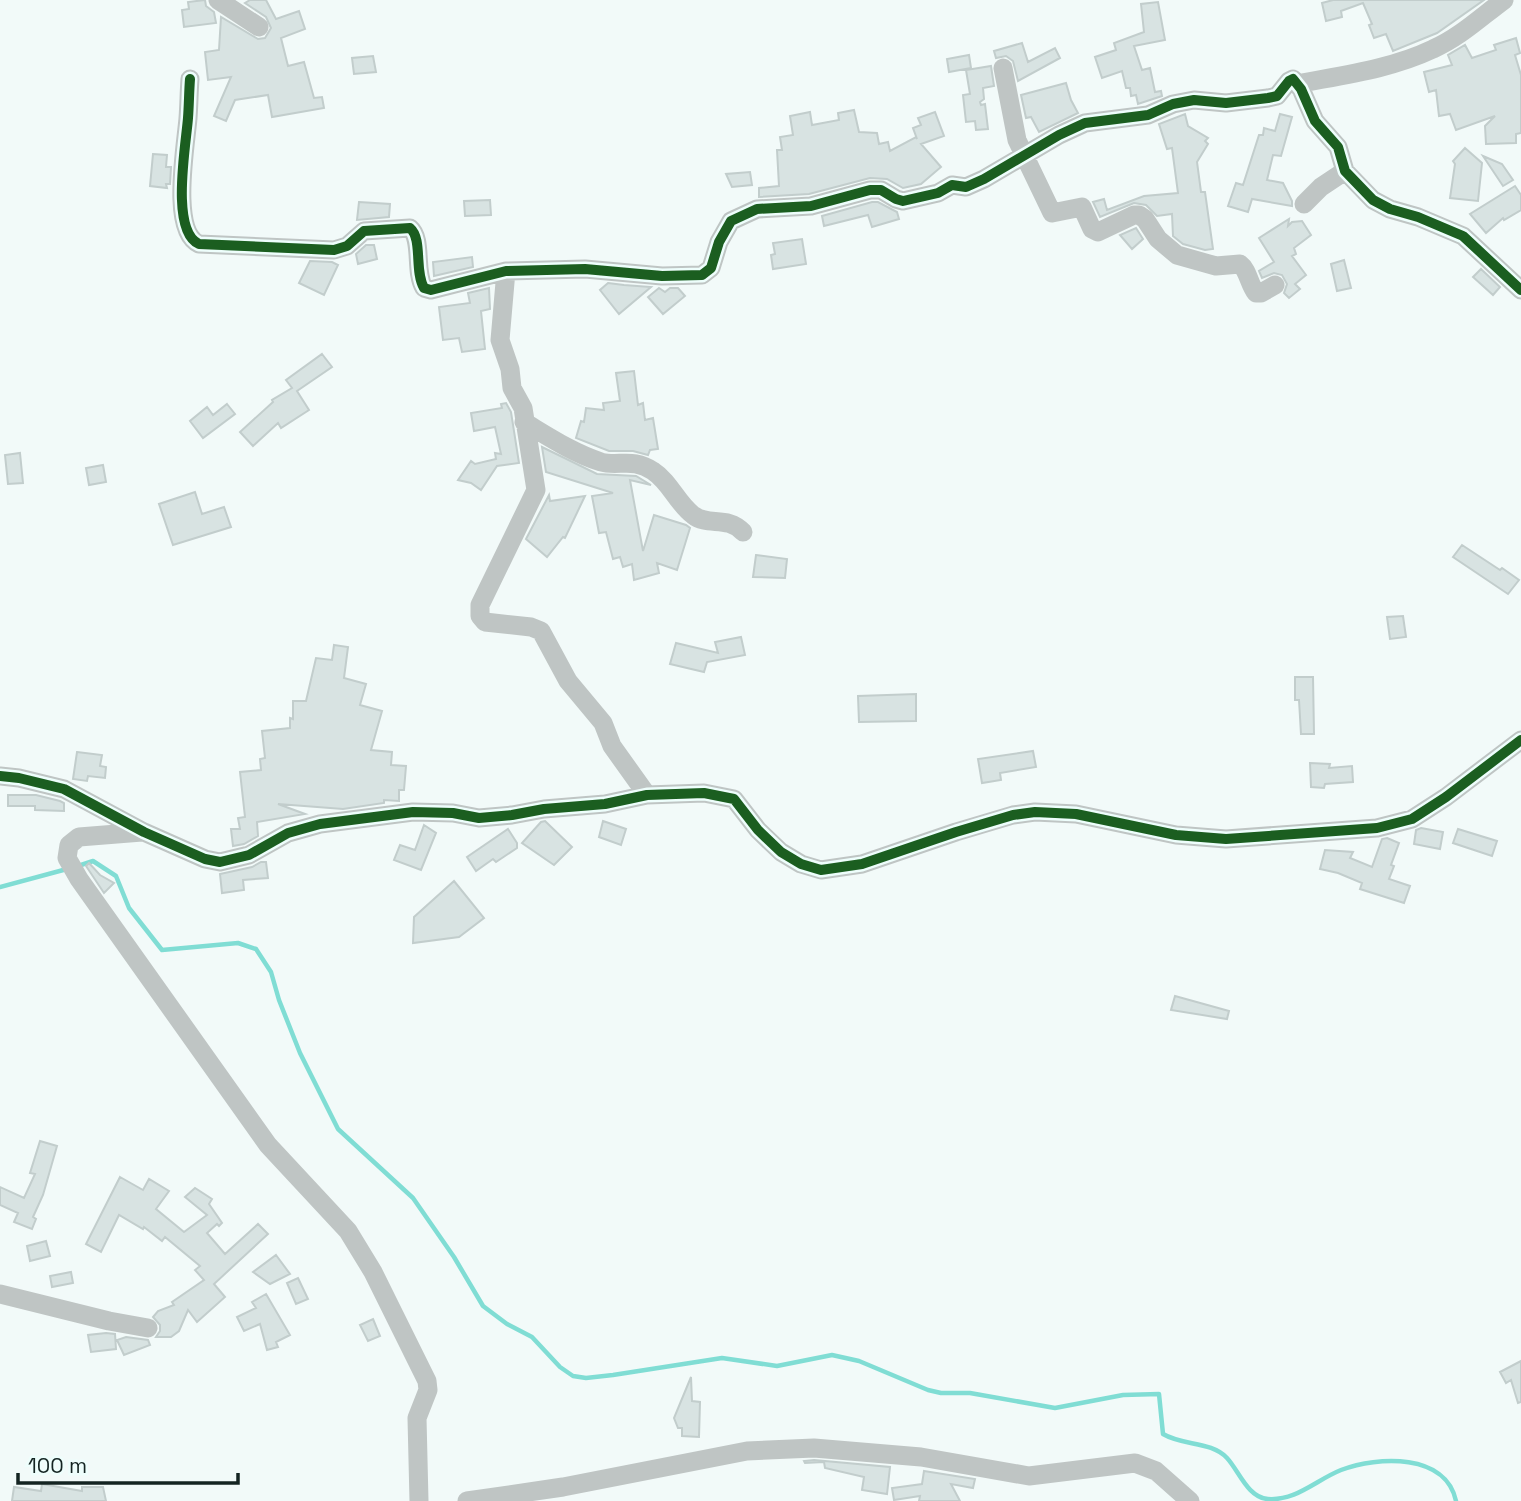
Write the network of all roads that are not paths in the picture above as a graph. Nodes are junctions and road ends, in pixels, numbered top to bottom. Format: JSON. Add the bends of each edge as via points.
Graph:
{"nodes":[{"id":1,"x":218,"y":0,"type":"edge"},
{"id":2,"x":1504,"y":0,"type":"edge"},
{"id":3,"x":259,"y":27,"type":"dead end"},
{"id":4,"x":1003,"y":68,"type":"dead end"},
{"id":5,"x":190,"y":79,"type":"dead end"},
{"id":6,"x":1297,"y":84,"type":"junction"},
{"id":7,"x":1023,"y":155,"type":"junction"},
{"id":8,"x":1345,"y":172,"type":"junction"},
{"id":9,"x":1304,"y":204,"type":"dead end"},
{"id":10,"x":506,"y":271,"type":"junction"},
{"id":11,"x":1275,"y":285,"type":"dead end"},
{"id":12,"x":1521,"y":290,"type":"edge"},
{"id":13,"x":524,"y":422,"type":"junction"},
{"id":14,"x":743,"y":532,"type":"dead end"},
{"id":15,"x":1520,"y":740,"type":"edge"},
{"id":16,"x":0,"y":776,"type":"edge"},
{"id":17,"x":647,"y":795,"type":"junction"},
{"id":18,"x":144,"y":832,"type":"junction"},
{"id":19,"x":0,"y":1294,"type":"edge"},
{"id":20,"x":148,"y":1328,"type":"dead end"},
{"id":21,"x":419,"y":1501,"type":"edge"},
{"id":22,"x":467,"y":1501,"type":"edge"},
{"id":23,"x":1190,"y":1501,"type":"edge"}],
"edges":[{"from":1,"to":3,"type":"street"},
{"from":2,"to":6,"type":"street","via":[[1464,32],[1417,56]]},
{"from":4,"to":7,"type":"street"},
{"from":5,"to":10,"type":"street","via":[[182,199],[187,231],[194,242],[334,250],[347,246],[364,231],[410,228],[416,235],[419,276],[427,289]]},
{"from":6,"to":7,"type":"street","via":[[1290,80],[1277,96],[1268,98],[1226,103],[1194,100],[1153,114],[1085,123]]},
{"from":6,"to":8,"type":"street","via":[[1315,121],[1338,147]]},
{"from":7,"to":10,"type":"street","via":[[971,186],[952,185],[921,197],[900,201],[885,191],[870,190],[811,206],[757,209],[731,221],[711,268],[702,275],[585,269]]},
{"from":7,"to":11,"type":"street","via":[[1052,213],[1081,206],[1098,232],[1139,215],[1177,255],[1216,266],[1240,264],[1258,293]]},
{"from":8,"to":9,"type":"street"},
{"from":8,"to":12,"type":"street","via":[[1373,200],[1463,236]]},
{"from":10,"to":13,"type":"street","via":[[500,340]]},
{"from":13,"to":14,"type":"street","via":[[603,463],[624,461],[651,469],[695,516],[732,523]]},
{"from":13,"to":17,"type":"street","via":[[536,490],[481,605],[480,616],[490,624],[531,626],[541,631],[568,681],[603,723],[612,746]]},
{"from":15,"to":17,"type":"street","via":[[1412,819],[1377,828],[1205,838],[1104,818],[1035,811],[832,870],[809,867],[781,852],[729,797]]},
{"from":16,"to":18,"type":"street","via":[[64,789]]},
{"from":17,"to":18,"type":"street","via":[[479,818],[413,812],[320,824],[288,833],[249,855],[220,862]]},
{"from":18,"to":21,"type":"street","via":[[79,838],[69,845],[67,858],[268,1145],[348,1231],[373,1272],[427,1381],[417,1418]]},
{"from":19,"to":20,"type":"street"},
{"from":22,"to":23,"type":"street","via":[[747,1451],[814,1448],[921,1457],[1028,1476],[1135,1463],[1156,1471]]}]}
